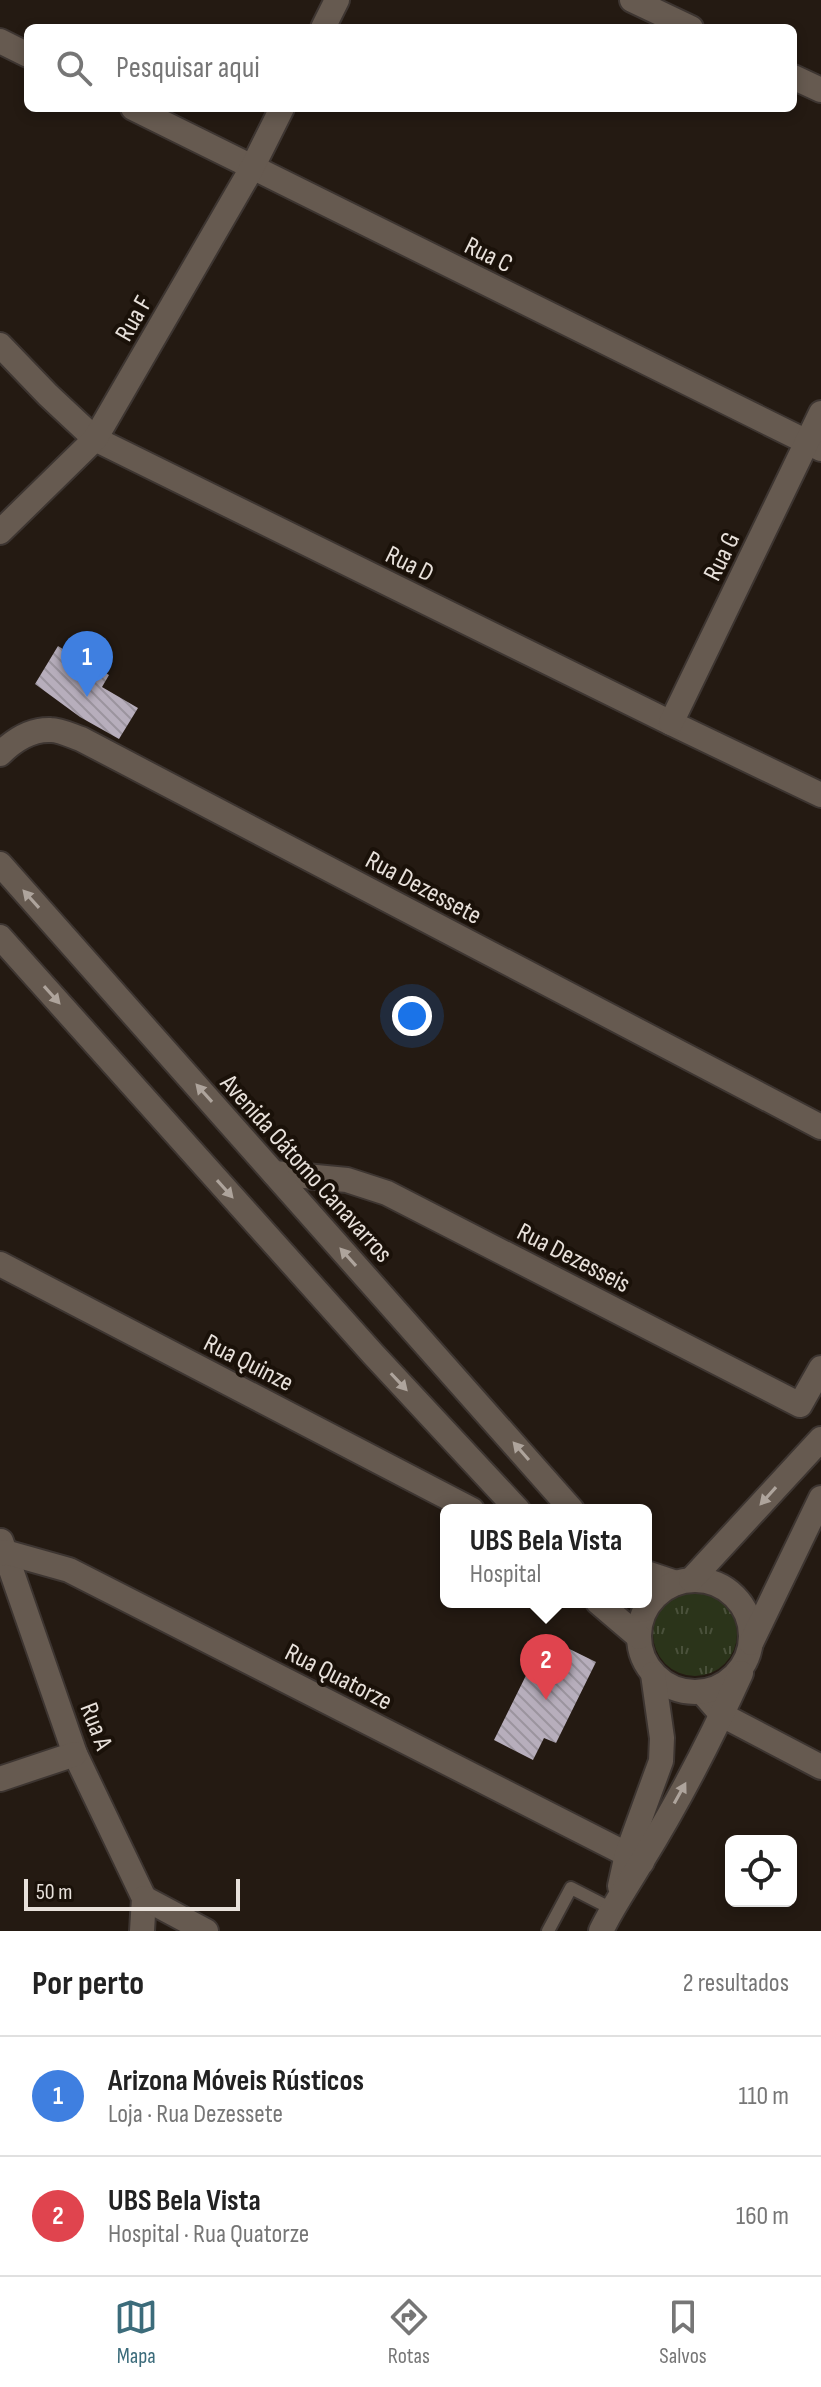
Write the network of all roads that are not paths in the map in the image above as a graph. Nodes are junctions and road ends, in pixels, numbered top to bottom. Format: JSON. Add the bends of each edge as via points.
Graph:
{"nodes":[{"id":1,"x":337,"y":0,"type":"edge"},
{"id":2,"x":632,"y":0,"type":"edge"},
{"id":3,"x":325,"y":24,"type":"edge"},
{"id":4,"x":683,"y":24,"type":"edge"},
{"id":5,"x":0,"y":41,"type":"edge"},
{"id":6,"x":24,"y":53,"type":"edge"},
{"id":7,"x":797,"y":79,"type":"edge"},
{"id":8,"x":821,"y":90,"type":"edge"},
{"id":9,"x":141,"y":112,"type":"edge"},
{"id":10,"x":280,"y":112,"type":"edge"},
{"id":11,"x":252,"y":168,"type":"junction"},
{"id":12,"x":0,"y":345,"type":"edge"},
{"id":13,"x":821,"y":413,"type":"edge"},
{"id":14,"x":95,"y":439,"type":"junction"},
{"id":15,"x":814,"y":446,"type":"edge"},
{"id":16,"x":0,"y":532,"type":"edge"},
{"id":17,"x":671,"y":723,"type":"junction"},
{"id":18,"x":0,"y":754,"type":"edge"},
{"id":19,"x":821,"y":795,"type":"edge"},
{"id":20,"x":0,"y":864,"type":"edge"},
{"id":21,"x":0,"y":937,"type":"edge"},
{"id":22,"x":821,"y":1127,"type":"edge"},
{"id":23,"x":274,"y":1173,"type":"junction"},
{"id":24,"x":0,"y":1264,"type":"edge"},
{"id":25,"x":821,"y":1368,"type":"edge"},
{"id":26,"x":821,"y":1439,"type":"edge"},
{"id":27,"x":821,"y":1498,"type":"edge"},
{"id":28,"x":460,"y":1504,"type":"edge"},
{"id":29,"x":512,"y":1504,"type":"edge"},
{"id":30,"x":567,"y":1504,"type":"edge"},
{"id":31,"x":2,"y":1548,"type":"edge"},
{"id":32,"x":652,"y":1574,"type":"edge"},
{"id":33,"x":684,"y":1581,"type":"junction"},
{"id":34,"x":652,"y":1600,"type":"edge"},
{"id":35,"x":605,"y":1608,"type":"edge"},
{"id":36,"x":646,"y":1608,"type":"edge"},
{"id":37,"x":639,"y":1637,"type":"junction"},
{"id":38,"x":749,"y":1651,"type":"junction"},
{"id":39,"x":653,"y":1674,"type":"junction"},
{"id":40,"x":702,"y":1692,"type":"junction"},
{"id":41,"x":722,"y":1715,"type":"junction"},
{"id":42,"x":75,"y":1754,"type":"junction"},
{"id":43,"x":821,"y":1767,"type":"edge"},
{"id":44,"x":0,"y":1779,"type":"edge"},
{"id":45,"x":635,"y":1858,"type":"junction"},
{"id":46,"x":144,"y":1898,"type":"junction"},
{"id":47,"x":614,"y":1904,"type":"junction"},
{"id":48,"x":142,"y":1931,"type":"edge"},
{"id":49,"x":206,"y":1931,"type":"edge"},
{"id":50,"x":548,"y":1931,"type":"edge"},
{"id":51,"x":601,"y":1931,"type":"edge"}],
"edges":[{"from":1,"to":3,"type":"street"},
{"from":2,"to":4,"type":"street"},
{"from":5,"to":6,"type":"street"},
{"from":7,"to":8,"type":"street"},
{"from":9,"to":11,"type":"street","name":"Rua C"},
{"from":10,"to":11,"type":"street","name":"Rua F"},
{"from":11,"to":14,"type":"street","name":"Rua F"},
{"from":11,"to":15,"type":"street","name":"Rua C"},
{"from":12,"to":14,"type":"street","name":"Rua D"},
{"from":13,"to":15,"type":"street","name":"Rua G"},
{"from":14,"to":16,"type":"street","name":"Rua F"},
{"from":14,"to":17,"type":"street","name":"Rua D"},
{"from":15,"to":17,"type":"street","name":"Rua G"},
{"from":17,"to":19,"type":"street","name":"Rua D"},
{"from":18,"to":22,"type":"street","name":"Rua Dezessete","via":[[30,734],[52,730],[81,739]]},
{"from":23,"to":20,"type":"street","name":"Avenida Oátomo Canavarros","one_way":true},
{"from":21,"to":29,"type":"street","one_way":true},
{"from":23,"to":25,"type":"street","name":"Rua Dezesseis","via":[[347,1180],[387,1193],[800,1405]]},
{"from":30,"to":23,"type":"street","name":"Avenida Oátomo Canavarros","one_way":true},
{"from":24,"to":28,"type":"street","name":"Rua Quinze"},
{"from":26,"to":33,"type":"street","one_way":true},
{"from":27,"to":38,"type":"street"},
{"from":31,"to":42,"type":"street","name":"Rua A"},
{"from":31,"to":45,"type":"street","name":"Rua Quatorze","via":[[69,1570]]},
{"from":32,"to":33,"type":"street"},
{"from":33,"to":34,"type":"street"},
{"from":33,"to":38,"type":"street","via":[[708,1581],[736,1597],[751,1626]]},
{"from":35,"to":37,"type":"street"},
{"from":36,"to":37,"type":"street"},
{"from":37,"to":39,"type":"street"},
{"from":38,"to":40,"type":"street","via":[[729,1681]]},
{"from":38,"to":41,"type":"street"},
{"from":39,"to":40,"type":"street","via":[[665,1685]]},
{"from":39,"to":45,"type":"street","via":[[661,1761]]},
{"from":40,"to":41,"type":"street"},
{"from":41,"to":43,"type":"street"},
{"from":45,"to":41,"type":"street","one_way":true},
{"from":42,"to":44,"type":"street"},
{"from":42,"to":46,"type":"street","name":"Rua A"},
{"from":45,"to":47,"type":"street"},
{"from":46,"to":48,"type":"street","name":"Rua A"},
{"from":46,"to":49,"type":"street"},
{"from":47,"to":50,"type":"lane","via":[[571,1888]]},
{"from":47,"to":51,"type":"street"}]}
